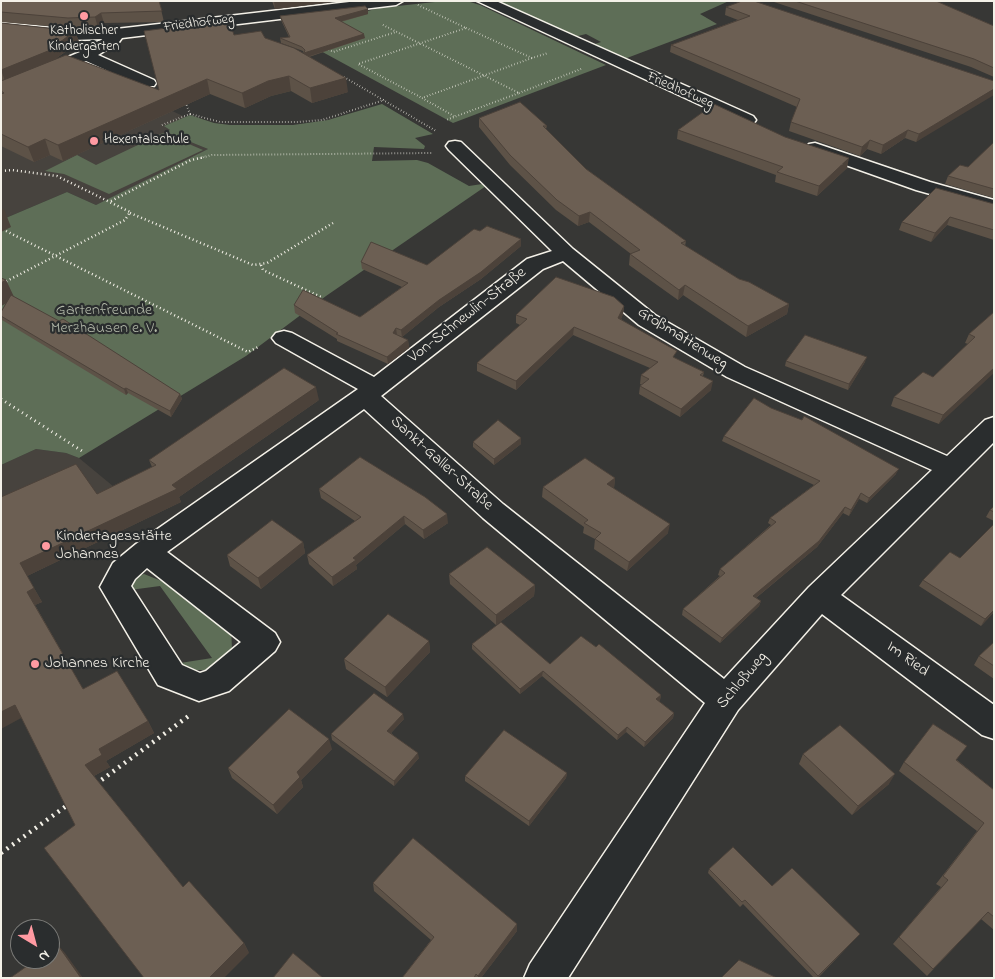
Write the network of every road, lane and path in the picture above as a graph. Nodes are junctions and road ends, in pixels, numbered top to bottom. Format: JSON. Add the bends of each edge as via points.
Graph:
{"nodes":[{"id":1,"x":393,"y":1,"type":"edge"},
{"id":2,"x":484,"y":1,"type":"edge"},
{"id":3,"x":415,"y":4,"type":"dead end"},
{"id":4,"x":260,"y":17,"type":"junction"},
{"id":5,"x":379,"y":23,"type":"dead end"},
{"id":6,"x":1,"y":27,"type":"edge"},
{"id":7,"x":466,"y":28,"type":"junction"},
{"id":8,"x":396,"y":31,"type":"junction"},
{"id":9,"x":266,"y":32,"type":"dead end"},
{"id":10,"x":116,"y":34,"type":"junction"},
{"id":11,"x":420,"y":43,"type":"junction"},
{"id":12,"x":325,"y":48,"type":"edge"},
{"id":13,"x":549,"y":53,"type":"dead end"},
{"id":14,"x":86,"y":55,"type":"junction"},
{"id":15,"x":532,"y":58,"type":"junction"},
{"id":16,"x":582,"y":68,"type":"dead end"},
{"id":17,"x":487,"y":75,"type":"junction"},
{"id":18,"x":344,"y":77,"type":"edge"},
{"id":19,"x":148,"y":83,"type":"joint"},
{"id":20,"x":3,"y":89,"type":"edge"},
{"id":21,"x":519,"y":93,"type":"junction"},
{"id":22,"x":422,"y":98,"type":"junction"},
{"id":23,"x":385,"y":100,"type":"junction"},
{"id":24,"x":190,"y":114,"type":"junction"},
{"id":25,"x":454,"y":116,"type":"junction"},
{"id":26,"x":446,"y":120,"type":"dead end"},
{"id":27,"x":162,"y":126,"type":"dead end"},
{"id":28,"x":764,"y":128,"type":"edge"},
{"id":29,"x":799,"y":143,"type":"edge"},
{"id":30,"x":455,"y":146,"type":"junction"},
{"id":31,"x":1,"y":171,"type":"edge"},
{"id":32,"x":111,"y":201,"type":"junction"},
{"id":33,"x":994,"y":206,"type":"edge"},
{"id":34,"x":130,"y":213,"type":"junction"},
{"id":35,"x":333,"y":223,"type":"dead end"},
{"id":36,"x":6,"y":231,"type":"dead end"},
{"id":37,"x":566,"y":253,"type":"junction"},
{"id":38,"x":53,"y":256,"type":"junction"},
{"id":39,"x":261,"y":265,"type":"junction"},
{"id":40,"x":1,"y":284,"type":"edge"},
{"id":41,"x":321,"y":297,"type":"edge"},
{"id":42,"x":284,"y":338,"type":"joint"},
{"id":43,"x":370,"y":392,"type":"junction"},
{"id":44,"x":1,"y":399,"type":"edge"},
{"id":45,"x":994,"y":426,"type":"edge"},
{"id":46,"x":82,"y":452,"type":"dead end"},
{"id":47,"x":951,"y":468,"type":"junction"},
{"id":48,"x":146,"y":552,"type":"junction"},
{"id":49,"x":820,"y":596,"type":"junction"},
{"id":50,"x":199,"y":687,"type":"junction"},
{"id":51,"x":726,"y":700,"type":"junction"},
{"id":52,"x":994,"y":724,"type":"edge"},
{"id":53,"x":89,"y":788,"type":"edge"},
{"id":54,"x":73,"y":800,"type":"edge"},
{"id":55,"x":1,"y":853,"type":"edge"},
{"id":56,"x":544,"y":978,"type":"edge"}],
"edges":[{"from":1,"to":4,"type":"street","name":"Friedhofweg"},
{"from":2,"to":28,"type":"street","name":"Friedhofweg"},
{"from":3,"to":7,"type":"path"},
{"from":4,"to":9,"type":"street"},
{"from":4,"to":10,"type":"street","name":"Friedhofweg"},
{"from":5,"to":8,"type":"path"},
{"from":6,"to":10,"type":"street","name":"Friedhofweg","via":[[71,35]]},
{"from":7,"to":11,"type":"path"},
{"from":7,"to":15,"type":"path"},
{"from":8,"to":11,"type":"path"},
{"from":8,"to":12,"type":"path","via":[[333,52]]},
{"from":10,"to":14,"type":"street","via":[[114,39]]},
{"from":11,"to":17,"type":"path"},
{"from":11,"to":22,"type":"path","via":[[358,64]]},
{"from":13,"to":15,"type":"path"},
{"from":14,"to":19,"type":"street"},
{"from":14,"to":20,"type":"street"},
{"from":15,"to":17,"type":"path"},
{"from":16,"to":21,"type":"path"},
{"from":17,"to":21,"type":"path"},
{"from":17,"to":22,"type":"path"},
{"from":18,"to":23,"type":"path"},
{"from":19,"to":24,"type":"path","via":[[184,100]]},
{"from":21,"to":25,"type":"path"},
{"from":22,"to":25,"type":"path"},
{"from":23,"to":24,"type":"path","via":[[322,120],[298,122],[220,122]]},
{"from":23,"to":30,"type":"path","via":[[443,135]]},
{"from":24,"to":27,"type":"path"},
{"from":25,"to":26,"type":"path"},
{"from":29,"to":33,"type":"street","via":[[923,186]]},
{"from":30,"to":32,"type":"path","via":[[430,154],[212,155],[191,160]]},
{"from":30,"to":37,"type":"street","name":"Großmattenweg"},
{"from":31,"to":32,"type":"path","via":[[57,176]]},
{"from":32,"to":34,"type":"path"},
{"from":34,"to":38,"type":"path","via":[[125,220]]},
{"from":34,"to":39,"type":"path","via":[[253,265]]},
{"from":35,"to":39,"type":"path","via":[[268,264]]},
{"from":36,"to":38,"type":"path"},
{"from":37,"to":43,"type":"street","name":"Von-Schnewlin-Straße","via":[[535,264]]},
{"from":37,"to":47,"type":"street","name":"Großmattenweg","via":[[647,320],[736,372]]},
{"from":38,"to":40,"type":"path"},
{"from":38,"to":42,"type":"path","via":[[248,352],[269,341]]},
{"from":39,"to":41,"type":"path","via":[[263,270]]},
{"from":42,"to":43,"type":"street"},
{"from":43,"to":48,"type":"street"},
{"from":43,"to":51,"type":"street","name":"Sankt-Galler-Straße","via":[[493,511]]},
{"from":44,"to":46,"type":"path"},
{"from":45,"to":47,"type":"street","name":"Schloßweg"},
{"from":47,"to":49,"type":"street","name":"Schloßweg"},
{"from":48,"to":50,"type":"street","via":[[124,571],[115,587],[170,675]]},
{"from":48,"to":50,"type":"street","via":[[264,642],[217,681]]},
{"from":49,"to":51,"type":"street","name":"Schloßweg"},
{"from":49,"to":52,"type":"street","name":"Im Ried"},
{"from":50,"to":53,"type":"path","via":[[194,712]]},
{"from":51,"to":56,"type":"street","name":"Schloßweg"},
{"from":54,"to":55,"type":"path"}]}
